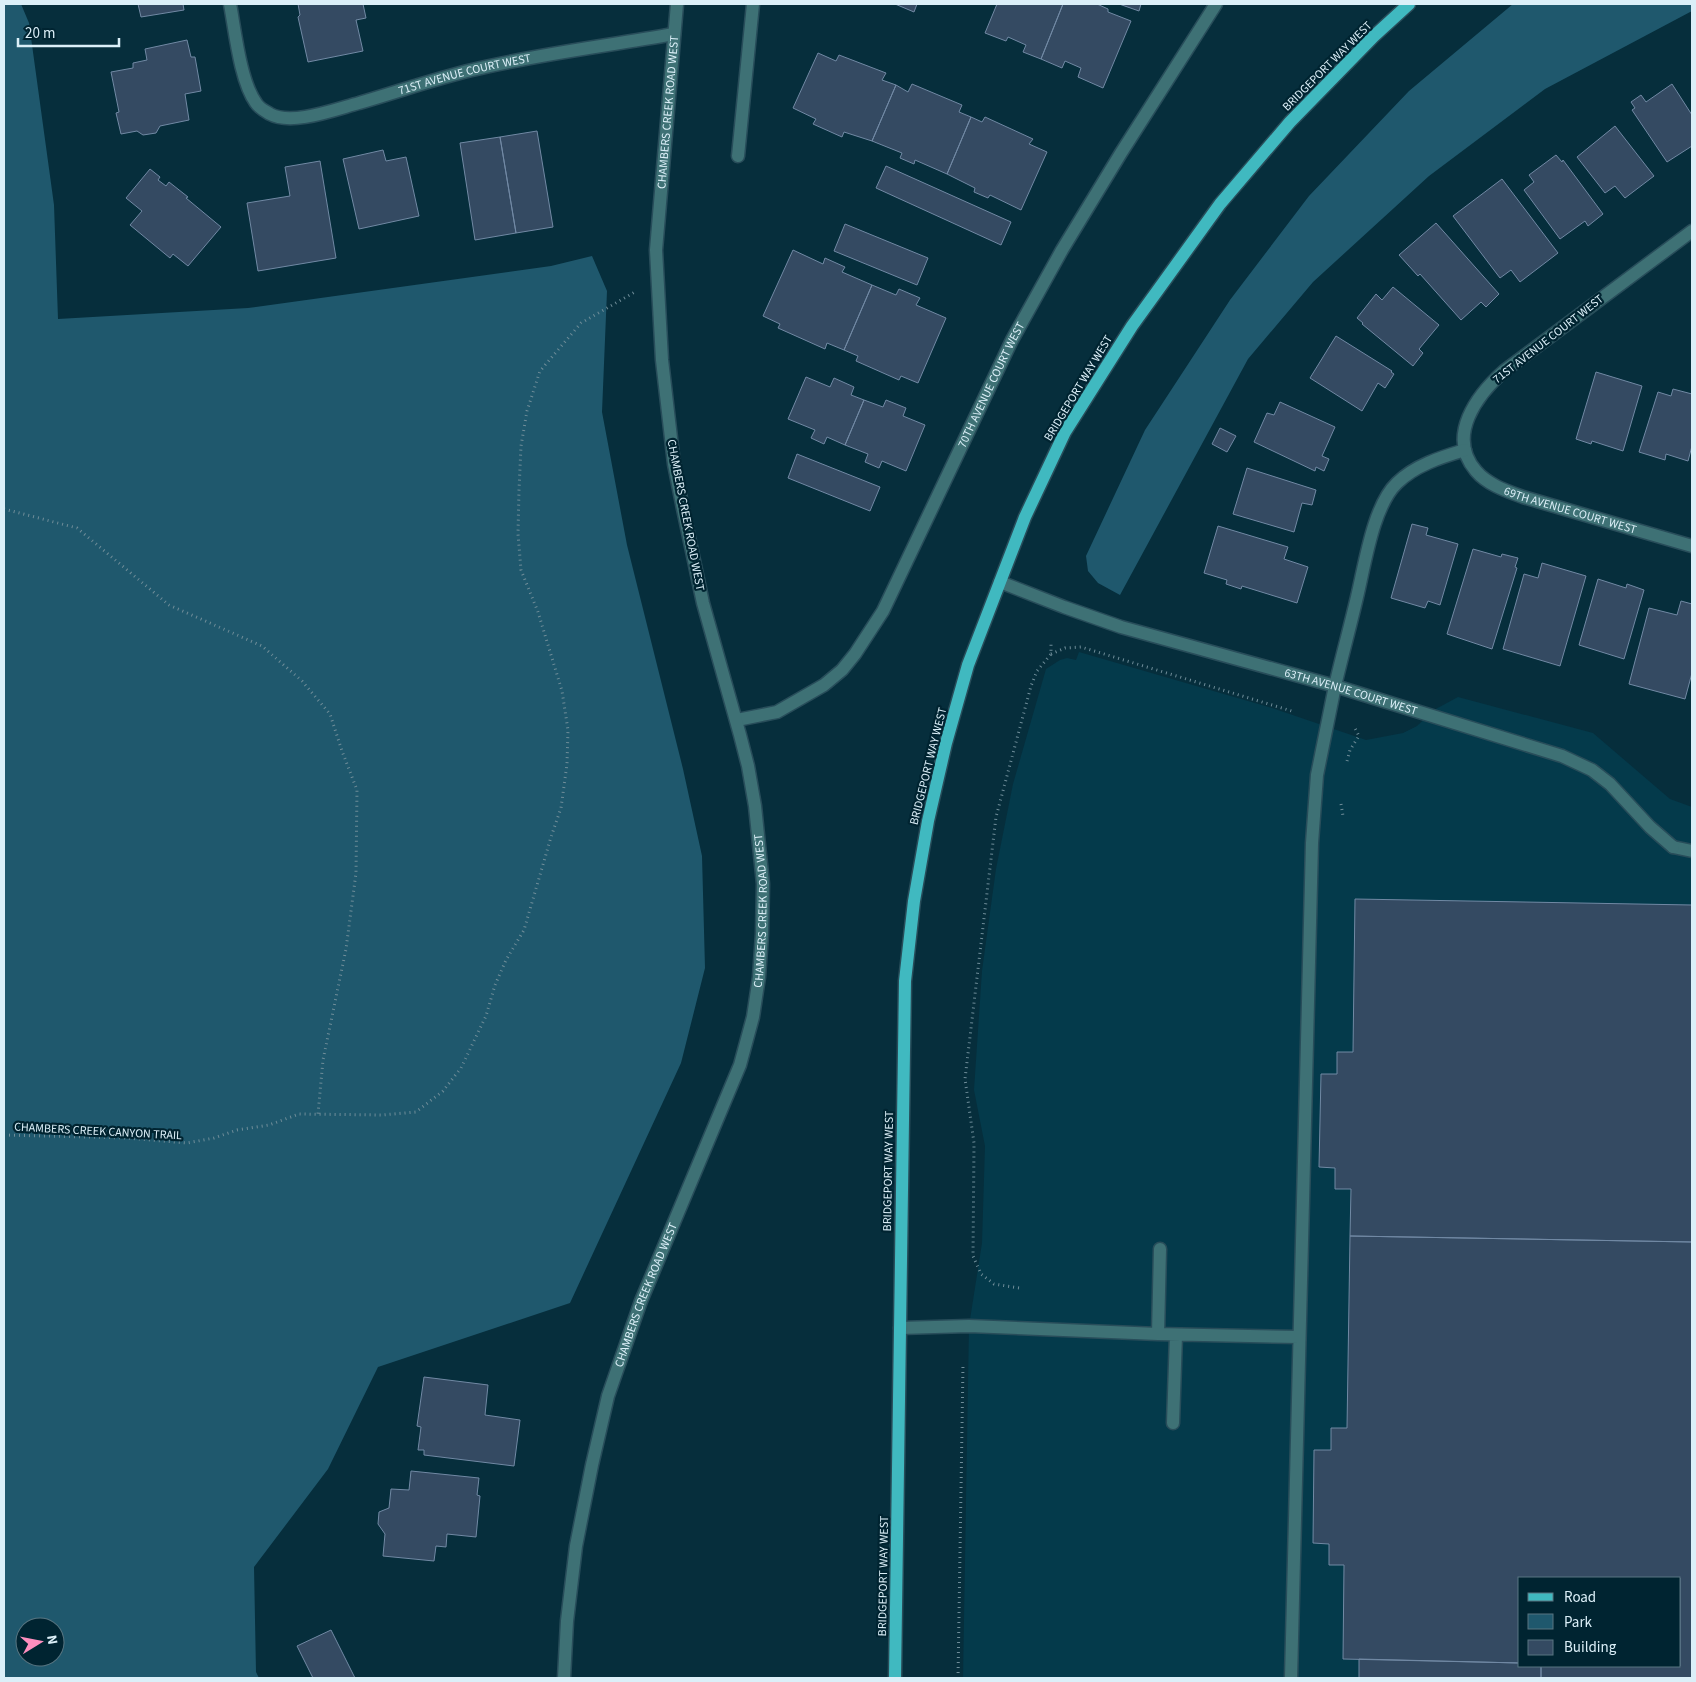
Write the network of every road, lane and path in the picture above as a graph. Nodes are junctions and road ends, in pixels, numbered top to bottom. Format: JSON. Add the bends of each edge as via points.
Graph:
{"nodes":[{"id":1,"x":230,"y":4,"type":"edge"},
{"id":2,"x":677,"y":4,"type":"edge"},
{"id":3,"x":753,"y":4,"type":"edge"},
{"id":4,"x":1216,"y":4,"type":"edge"},
{"id":5,"x":1409,"y":4,"type":"edge"},
{"id":6,"x":674,"y":34,"type":"junction"},
{"id":7,"x":738,"y":156,"type":"dead end"},
{"id":8,"x":1692,"y":231,"type":"edge"},
{"id":9,"x":657,"y":279,"type":"junction"},
{"id":10,"x":1465,"y":450,"type":"junction"},
{"id":11,"x":4,"y":509,"type":"edge"},
{"id":12,"x":1692,"y":546,"type":"edge"},
{"id":13,"x":1000,"y":582,"type":"junction"},
{"id":14,"x":1051,"y":640,"type":"dead end"},
{"id":15,"x":1051,"y":654,"type":"junction"},
{"id":16,"x":1335,"y":686,"type":"junction"},
{"id":17,"x":1295,"y":712,"type":"dead end"},
{"id":18,"x":737,"y":720,"type":"junction"},
{"id":19,"x":1355,"y":728,"type":"dead end"},
{"id":20,"x":1345,"y":768,"type":"dead end"},
{"id":21,"x":1340,"y":802,"type":"dead end"},
{"id":22,"x":1343,"y":816,"type":"dead end"},
{"id":23,"x":1692,"y":851,"type":"edge"},
{"id":24,"x":318,"y":1114,"type":"junction"},
{"id":25,"x":4,"y":1135,"type":"edge"},
{"id":26,"x":1160,"y":1249,"type":"dead end"},
{"id":27,"x":1019,"y":1288,"type":"dead end"},
{"id":28,"x":900,"y":1328,"type":"junction"},
{"id":29,"x":1158,"y":1334,"type":"junction"},
{"id":30,"x":1176,"y":1335,"type":"junction"},
{"id":31,"x":1299,"y":1337,"type":"junction"},
{"id":32,"x":963,"y":1364,"type":"dead end"},
{"id":33,"x":1173,"y":1423,"type":"dead end"},
{"id":34,"x":564,"y":1678,"type":"edge"},
{"id":35,"x":896,"y":1678,"type":"edge"},
{"id":36,"x":958,"y":1678,"type":"edge"},
{"id":37,"x":1291,"y":1678,"type":"edge"}],
"edges":[{"from":1,"to":6,"type":"street","name":"71ST AVENUE COURT WEST","via":[[247,84],[254,101],[272,115],[288,118],[330,111],[507,62]]},
{"from":2,"to":6,"type":"street","name":"CHAMBERS CREEK ROAD WEST"},
{"from":3,"to":7,"type":"street"},
{"from":4,"to":18,"type":"street","name":"70TH AVENUE COURT WEST","via":[[1121,152],[1012,340],[883,611],[867,638],[842,670],[824,685],[777,712]]},
{"from":5,"to":13,"type":"main road","name":"BRIDGEPORT WAY WEST","via":[[1284,130],[1220,204],[1132,326],[1066,432],[1024,517]]},
{"from":6,"to":9,"type":"street","name":"CHAMBERS CREEK ROAD WEST","via":[[656,250]]},
{"from":8,"to":10,"type":"street","name":"71ST AVENUE COURT WEST","via":[[1490,384],[1471,411],[1464,439]]},
{"from":9,"to":18,"type":"street","name":"CHAMBERS CREEK ROAD WEST","via":[[663,379],[674,464],[703,603]]},
{"from":9,"to":24,"type":"path","name":"CHAMBERS CREEK CANYON TRAIL","via":[[581,323],[540,371],[527,411],[519,490],[521,570],[538,612],[562,691],[568,730],[561,808],[524,930],[506,960],[486,1016],[461,1068],[443,1091],[416,1112]]},
{"from":10,"to":12,"type":"street","name":"69TH AVENUE COURT WEST","via":[[1476,471],[1501,488]]},
{"from":10,"to":16,"type":"street","via":[[1443,456],[1405,476],[1389,493],[1373,532]]},
{"from":11,"to":24,"type":"path","via":[[77,528],[169,605],[262,646],[287,666],[330,714],[357,790],[356,873],[346,949],[323,1060]]},
{"from":13,"to":16,"type":"street","name":"63TH AVENUE COURT WEST","via":[[1064,608],[1121,626]]},
{"from":13,"to":28,"type":"main road","name":"BRIDGEPORT WAY WEST","via":[[968,665],[946,743],[914,901],[905,981]]},
{"from":14,"to":15,"type":"path"},
{"from":15,"to":17,"type":"path","via":[[1065,648],[1081,647]]},
{"from":15,"to":27,"type":"path","via":[[1037,670],[1031,686],[996,817],[965,1079],[974,1143],[974,1256],[981,1274],[994,1284]]},
{"from":16,"to":23,"type":"street","name":"63TH AVENUE COURT WEST","via":[[1562,756],[1592,770],[1610,784],[1674,848]]},
{"from":16,"to":31,"type":"street","via":[[1313,810]]},
{"from":18,"to":34,"type":"street","name":"CHAMBERS CREEK ROAD WEST","via":[[755,806],[763,884],[760,969],[753,1017],[740,1065],[641,1302],[608,1396],[576,1546]]},
{"from":19,"to":20,"type":"path","via":[[1359,736],[1350,750]]},
{"from":21,"to":22,"type":"path"},
{"from":24,"to":25,"type":"path","name":"CHAMBERS CREEK CANYON TRAIL","via":[[298,1114],[268,1125],[187,1143]]},
{"from":26,"to":29,"type":"street"},
{"from":28,"to":29,"type":"street","via":[[969,1326]]},
{"from":28,"to":35,"type":"main road","name":"BRIDGEPORT WAY WEST"},
{"from":29,"to":30,"type":"street"},
{"from":30,"to":31,"type":"street"},
{"from":30,"to":33,"type":"street"},
{"from":31,"to":37,"type":"street"},
{"from":32,"to":36,"type":"path"}]}
